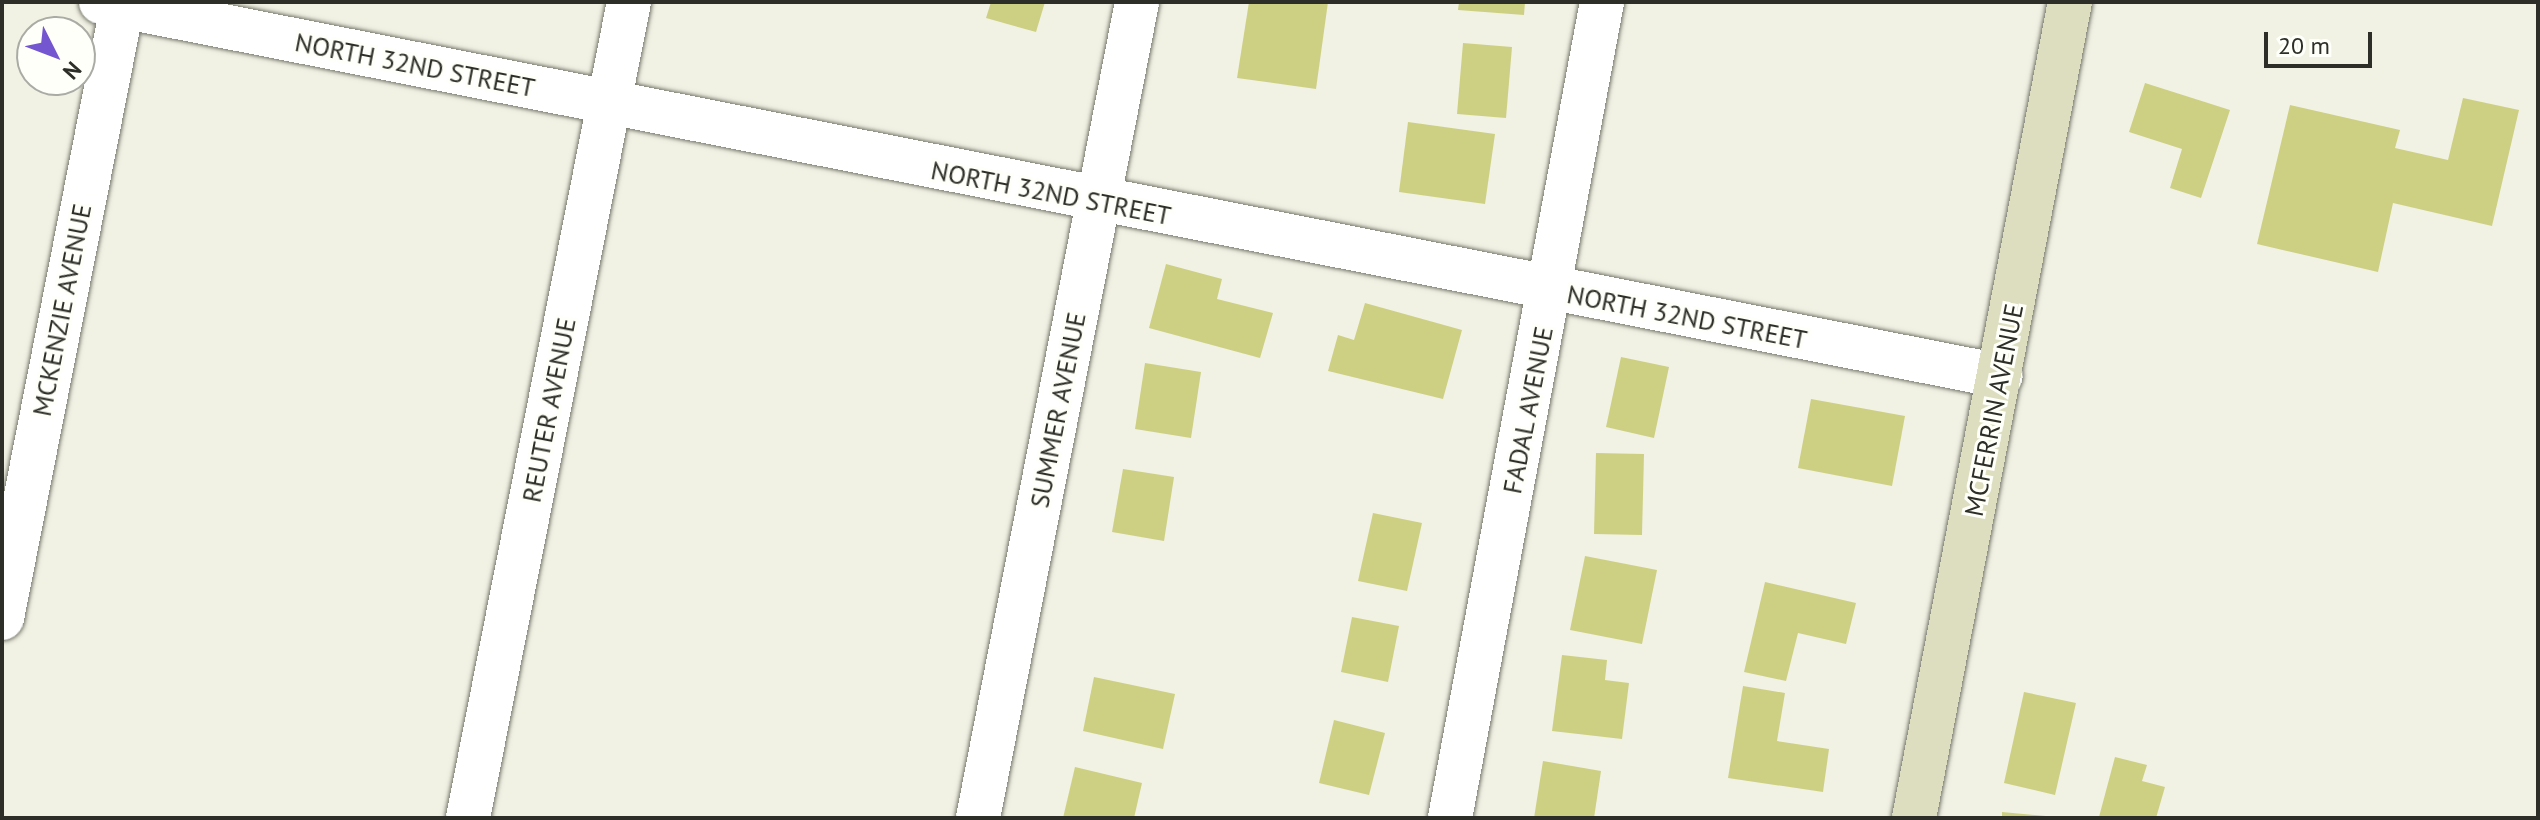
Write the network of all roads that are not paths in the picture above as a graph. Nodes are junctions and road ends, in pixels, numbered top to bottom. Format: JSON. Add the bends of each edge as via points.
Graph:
{"nodes":[{"id":1,"x":629,"y":2,"type":"edge"},
{"id":2,"x":1137,"y":2,"type":"edge"},
{"id":3,"x":1602,"y":2,"type":"edge"},
{"id":4,"x":2070,"y":2,"type":"edge"},
{"id":5,"x":115,"y":3,"type":"edge"},
{"id":6,"x":609,"y":104,"type":"junction"},
{"id":7,"x":1098,"y":202,"type":"junction"},
{"id":8,"x":1550,"y":291,"type":"junction"},
{"id":9,"x":2001,"y":376,"type":"junction"},
{"id":10,"x":2,"y":618,"type":"edge"},
{"id":11,"x":468,"y":818,"type":"edge"},
{"id":12,"x":978,"y":818,"type":"edge"},
{"id":13,"x":1450,"y":818,"type":"edge"},
{"id":14,"x":1914,"y":818,"type":"edge"}],
"edges":[{"from":1,"to":6,"type":"street","name":"REUTER AVENUE"},
{"from":2,"to":7,"type":"street","name":"SUMMER AVENUE"},
{"from":3,"to":8,"type":"street","name":"FADAL AVENUE"},
{"from":4,"to":9,"type":"street","name":"MCFERRIN AVENUE"},
{"from":5,"to":6,"type":"street","name":"NORTH 32ND STREET"},
{"from":5,"to":10,"type":"street","name":"MCKENZIE AVENUE"},
{"from":6,"to":7,"type":"street","name":"NORTH 32ND STREET"},
{"from":6,"to":11,"type":"street","name":"REUTER AVENUE"},
{"from":7,"to":8,"type":"street","name":"NORTH 32ND STREET"},
{"from":7,"to":12,"type":"street","name":"SUMMER AVENUE"},
{"from":8,"to":9,"type":"street","name":"NORTH 32ND STREET"},
{"from":8,"to":13,"type":"street","name":"FADAL AVENUE"},
{"from":9,"to":14,"type":"street","name":"MCFERRIN AVENUE"}]}
